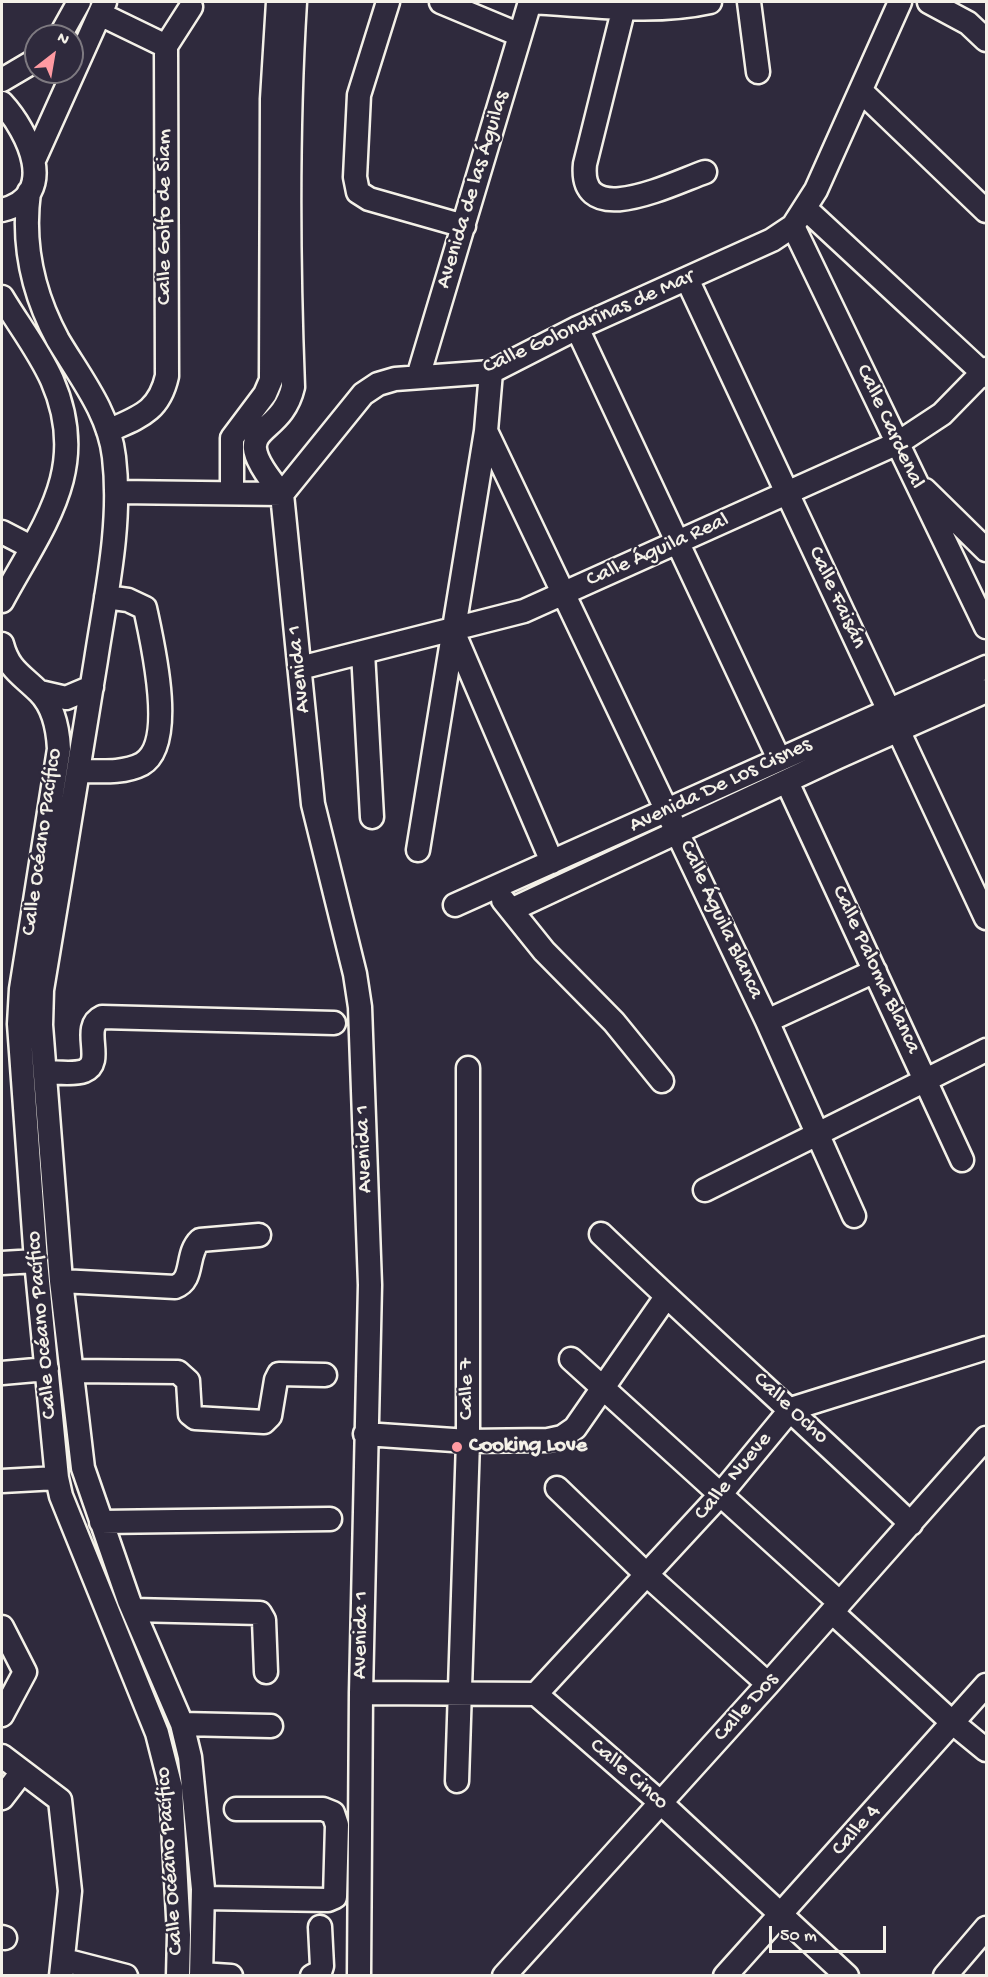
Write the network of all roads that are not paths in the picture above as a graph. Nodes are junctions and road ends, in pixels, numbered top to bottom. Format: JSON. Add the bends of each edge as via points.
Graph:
{"nodes":[{"id":1,"x":79,"y":2,"type":"edge"},
{"id":2,"x":278,"y":2,"type":"edge"},
{"id":3,"x":295,"y":2,"type":"edge"},
{"id":4,"x":388,"y":2,"type":"edge"},
{"id":5,"x":441,"y":2,"type":"edge"},
{"id":6,"x":530,"y":2,"type":"edge"},
{"id":7,"x":710,"y":2,"type":"edge"},
{"id":8,"x":749,"y":2,"type":"edge"},
{"id":9,"x":900,"y":2,"type":"edge"},
{"id":10,"x":929,"y":2,"type":"edge"},
{"id":11,"x":685,"y":4,"type":"edge"},
{"id":12,"x":191,"y":7,"type":"dead end"},
{"id":13,"x":624,"y":7,"type":"junction"},
{"id":14,"x":103,"y":8,"type":"edge"},
{"id":15,"x":67,"y":24,"type":"edge"},
{"id":16,"x":520,"y":35,"type":"junction"},
{"id":17,"x":987,"y":40,"type":"edge"},
{"id":18,"x":166,"y":45,"type":"junction"},
{"id":19,"x":24,"y":67,"type":"edge"},
{"id":20,"x":758,"y":72,"type":"dead end"},
{"id":21,"x":2,"y":81,"type":"edge"},
{"id":22,"x":862,"y":92,"type":"junction"},
{"id":23,"x":280,"y":99,"type":"junction"},
{"id":24,"x":2,"y":103,"type":"edge"},
{"id":25,"x":34,"y":160,"type":"junction"},
{"id":26,"x":705,"y":172,"type":"dead end"},
{"id":27,"x":29,"y":192,"type":"junction"},
{"id":28,"x":2,"y":210,"type":"edge"},
{"id":29,"x":987,"y":211,"type":"edge"},
{"id":30,"x":799,"y":217,"type":"junction"},
{"id":31,"x":464,"y":226,"type":"junction"},
{"id":32,"x":687,"y":279,"type":"junction"},
{"id":33,"x":2,"y":297,"type":"edge"},
{"id":34,"x":577,"y":328,"type":"junction"},
{"id":35,"x":491,"y":372,"type":"junction"},
{"id":36,"x":985,"y":373,"type":"edge"},
{"id":37,"x":418,"y":377,"type":"junction"},
{"id":38,"x":282,"y":384,"type":"junction"},
{"id":39,"x":108,"y":431,"type":"junction"},
{"id":40,"x":486,"y":431,"type":"junction"},
{"id":41,"x":898,"y":443,"type":"junction"},
{"id":42,"x":231,"y":461,"type":"junction"},
{"id":43,"x":257,"y":461,"type":"junction"},
{"id":44,"x":913,"y":479,"type":"junction"},
{"id":45,"x":117,"y":492,"type":"junction"},
{"id":46,"x":232,"y":493,"type":"junction"},
{"id":47,"x":788,"y":493,"type":"junction"},
{"id":48,"x":282,"y":494,"type":"junction"},
{"id":49,"x":2,"y":532,"type":"edge"},
{"id":50,"x":679,"y":542,"type":"junction"},
{"id":51,"x":31,"y":547,"type":"junction"},
{"id":52,"x":987,"y":550,"type":"edge"},
{"id":53,"x":562,"y":594,"type":"junction"},
{"id":54,"x":106,"y":597,"type":"junction"},
{"id":55,"x":2,"y":601,"type":"edge"},
{"id":56,"x":987,"y":627,"type":"edge"},
{"id":57,"x":453,"y":631,"type":"junction"},
{"id":58,"x":2,"y":644,"type":"edge"},
{"id":59,"x":363,"y":652,"type":"junction"},
{"id":60,"x":987,"y":667,"type":"edge"},
{"id":61,"x":300,"y":668,"type":"junction"},
{"id":62,"x":8,"y":674,"type":"edge"},
{"id":63,"x":92,"y":687,"type":"junction"},
{"id":64,"x":987,"y":691,"type":"edge"},
{"id":65,"x":40,"y":692,"type":"junction"},
{"id":66,"x":892,"y":720,"type":"junction"},
{"id":67,"x":779,"y":759,"type":"junction"},
{"id":68,"x":78,"y":771,"type":"junction"},
{"id":69,"x":787,"y":782,"type":"junction"},
{"id":70,"x":668,"y":811,"type":"junction"},
{"id":71,"x":372,"y":817,"type":"dead end"},
{"id":72,"x":679,"y":833,"type":"junction"},
{"id":73,"x":417,"y":850,"type":"dead end"},
{"id":74,"x":552,"y":862,"type":"junction"},
{"id":75,"x":493,"y":888,"type":"junction"},
{"id":76,"x":455,"y":905,"type":"dead end"},
{"id":77,"x":511,"y":910,"type":"junction"},
{"id":78,"x":987,"y":918,"type":"edge"},
{"id":79,"x":875,"y":971,"type":"junction"},
{"id":80,"x":767,"y":1021,"type":"junction"},
{"id":81,"x":334,"y":1023,"type":"dead end"},
{"id":82,"x":987,"y":1050,"type":"edge"},
{"id":83,"x":468,"y":1068,"type":"dead end"},
{"id":84,"x":45,"y":1072,"type":"junction"},
{"id":85,"x":927,"y":1080,"type":"junction"},
{"id":86,"x":662,"y":1081,"type":"dead end"},
{"id":87,"x":49,"y":1121,"type":"junction"},
{"id":88,"x":25,"y":1122,"type":"junction"},
{"id":89,"x":818,"y":1135,"type":"junction"},
{"id":90,"x":963,"y":1160,"type":"dead end"},
{"id":91,"x":705,"y":1190,"type":"dead end"},
{"id":92,"x":855,"y":1216,"type":"dead end"},
{"id":93,"x":601,"y":1234,"type":"dead end"},
{"id":94,"x":260,"y":1235,"type":"dead end"},
{"id":95,"x":36,"y":1261,"type":"junction"},
{"id":96,"x":2,"y":1263,"type":"edge"},
{"id":97,"x":62,"y":1281,"type":"junction"},
{"id":98,"x":666,"y":1297,"type":"junction"},
{"id":99,"x":987,"y":1348,"type":"edge"},
{"id":100,"x":570,"y":1359,"type":"dead end"},
{"id":101,"x":47,"y":1370,"type":"junction"},
{"id":102,"x":72,"y":1371,"type":"junction"},
{"id":103,"x":2,"y":1373,"type":"edge"},
{"id":104,"x":325,"y":1375,"type":"dead end"},
{"id":105,"x":603,"y":1389,"type":"junction"},
{"id":106,"x":791,"y":1409,"type":"junction"},
{"id":107,"x":365,"y":1434,"type":"junction"},
{"id":108,"x":987,"y":1438,"type":"edge"},
{"id":109,"x":468,"y":1441,"type":"junction"},
{"id":110,"x":57,"y":1478,"type":"junction"},
{"id":111,"x":2,"y":1481,"type":"edge"},
{"id":112,"x":557,"y":1488,"type":"dead end"},
{"id":113,"x":720,"y":1495,"type":"junction"},
{"id":114,"x":330,"y":1519,"type":"dead end"},
{"id":115,"x":101,"y":1522,"type":"junction"},
{"id":116,"x":911,"y":1524,"type":"junction"},
{"id":117,"x":647,"y":1575,"type":"junction"},
{"id":118,"x":836,"y":1608,"type":"junction"},
{"id":119,"x":133,"y":1610,"type":"junction"},
{"id":120,"x":2,"y":1627,"type":"edge"},
{"id":121,"x":266,"y":1672,"type":"dead end"},
{"id":122,"x":768,"y":1684,"type":"junction"},
{"id":123,"x":987,"y":1685,"type":"edge"},
{"id":124,"x":361,"y":1693,"type":"junction"},
{"id":125,"x":461,"y":1694,"type":"junction"},
{"id":126,"x":536,"y":1694,"type":"junction"},
{"id":127,"x":2,"y":1714,"type":"edge"},
{"id":128,"x":953,"y":1723,"type":"junction"},
{"id":129,"x":182,"y":1724,"type":"junction"},
{"id":130,"x":271,"y":1726,"type":"dead end"},
{"id":131,"x":987,"y":1750,"type":"edge"},
{"id":132,"x":2,"y":1756,"type":"edge"},
{"id":133,"x":22,"y":1772,"type":"junction"},
{"id":134,"x":457,"y":1781,"type":"dead end"},
{"id":135,"x":194,"y":1783,"type":"junction"},
{"id":136,"x":171,"y":1788,"type":"junction"},
{"id":137,"x":2,"y":1798,"type":"edge"},
{"id":138,"x":661,"y":1803,"type":"junction"},
{"id":139,"x":236,"y":1809,"type":"dead end"},
{"id":140,"x":203,"y":1898,"type":"junction"},
{"id":141,"x":781,"y":1915,"type":"junction"},
{"id":142,"x":320,"y":1928,"type":"dead end"},
{"id":143,"x":987,"y":1928,"type":"edge"},
{"id":144,"x":63,"y":1968,"type":"edge"},
{"id":145,"x":201,"y":1975,"type":"edge"},
{"id":146,"x":126,"y":1976,"type":"edge"},
{"id":147,"x":178,"y":1976,"type":"edge"},
{"id":148,"x":231,"y":1976,"type":"edge"},
{"id":149,"x":312,"y":1976,"type":"edge"},
{"id":150,"x":359,"y":1976,"type":"edge"},
{"id":151,"x":504,"y":1976,"type":"edge"},
{"id":152,"x":725,"y":1976,"type":"edge"},
{"id":153,"x":848,"y":1976,"type":"edge"},
{"id":154,"x":945,"y":1976,"type":"edge"}],
"edges":[{"from":1,"to":15,"type":"street"},
{"from":2,"to":23,"type":"street"},
{"from":3,"to":23,"type":"street"},
{"from":4,"to":31,"type":"street","via":[[359,95],[355,177],[358,192],[369,199]]},
{"from":5,"to":16,"type":"street"},
{"from":6,"to":13,"type":"street"},
{"from":6,"to":16,"type":"street","name":"Avenida de las Águilas"},
{"from":7,"to":11,"type":"street"},
{"from":8,"to":20,"type":"street"},
{"from":9,"to":22,"type":"street"},
{"from":10,"to":17,"type":"street","via":[[968,23]]},
{"from":11,"to":13,"type":"street"},
{"from":12,"to":18,"type":"street"},
{"from":13,"to":26,"type":"street","via":[[583,180],[590,192],[606,201],[623,200]]},
{"from":14,"to":18,"type":"street"},
{"from":14,"to":25,"type":"street"},
{"from":16,"to":31,"type":"street","name":"Avenida de las Águilas"},
{"from":18,"to":39,"type":"street","name":"Calle Golfo de Siam","via":[[167,376],[163,394],[152,408]]},
{"from":19,"to":21,"type":"street"},
{"from":22,"to":29,"type":"street"},
{"from":22,"to":30,"type":"street"},
{"from":23,"to":38,"type":"street"},
{"from":24,"to":25,"type":"street","via":[[28,139]]},
{"from":25,"to":27,"type":"street","name":"Calle Océano Pacífico"},
{"from":27,"to":28,"type":"street","via":[[21,202]]},
{"from":27,"to":39,"type":"street","name":"Calle Océano Pacífico","via":[[25,220],[34,282],[58,338]]},
{"from":30,"to":32,"type":"street","name":"Calle Golondrinas de Mar","via":[[772,240]]},
{"from":30,"to":36,"type":"street"},
{"from":30,"to":41,"type":"street","name":"Calle Cardenal"},
{"from":31,"to":37,"type":"street","name":"Avenida de las Águilas"},
{"from":32,"to":34,"type":"street","name":"Calle Golondrinas de Mar"},
{"from":32,"to":47,"type":"street","name":"Calle Faisán"},
{"from":33,"to":51,"type":"street","via":[[52,380],[67,430],[64,479],[54,507]]},
{"from":34,"to":35,"type":"street","name":"Calle Golondrinas de Mar"},
{"from":34,"to":50,"type":"street"},
{"from":35,"to":37,"type":"street","name":"Calle Golondrinas de Mar"},
{"from":35,"to":40,"type":"street"},
{"from":36,"to":41,"type":"street","name":"Calle Águila Real","via":[[942,414]]},
{"from":37,"to":48,"type":"street","name":"Calle Golondrinas de Mar","via":[[378,384],[363,394]]},
{"from":38,"to":42,"type":"street","via":[[265,394],[235,431]]},
{"from":38,"to":43,"type":"street","via":[[287,402],[256,441]]},
{"from":39,"to":45,"type":"street","name":"Calle Océano Pacífico"},
{"from":40,"to":53,"type":"street","name":"Calle Águila Blanca"},
{"from":40,"to":57,"type":"street"},
{"from":41,"to":44,"type":"street","name":"Calle Cardenal"},
{"from":41,"to":47,"type":"street","name":"Calle Águila Real"},
{"from":42,"to":43,"type":"street"},
{"from":42,"to":46,"type":"street"},
{"from":43,"to":48,"type":"street"},
{"from":44,"to":52,"type":"street"},
{"from":44,"to":56,"type":"street","name":"Calle Cardenal"},
{"from":45,"to":46,"type":"street"},
{"from":45,"to":54,"type":"street","name":"Calle Océano Pacífico"},
{"from":46,"to":48,"type":"street"},
{"from":47,"to":50,"type":"street","name":"Calle Águila Real"},
{"from":47,"to":66,"type":"street","name":"Calle Faisán"},
{"from":48,"to":61,"type":"street","name":"Avenida 1"},
{"from":49,"to":51,"type":"street"},
{"from":50,"to":53,"type":"street","name":"Calle Águila Real"},
{"from":50,"to":67,"type":"street"},
{"from":51,"to":55,"type":"street"},
{"from":53,"to":57,"type":"street","name":"Calle Águila Real","via":[[524,611]]},
{"from":53,"to":70,"type":"street","name":"Calle Águila Blanca"},
{"from":54,"to":63,"type":"street","name":"Calle Océano Pacífico"},
{"from":54,"to":68,"type":"street","via":[[128,600],[145,608],[156,663],[161,725],[155,748],[144,763],[128,769]]},
{"from":57,"to":59,"type":"street","name":"Calle Águila Real"},
{"from":57,"to":73,"type":"street"},
{"from":57,"to":74,"type":"street"},
{"from":58,"to":62,"type":"street","name":"Calle Océano Pacífico"},
{"from":59,"to":61,"type":"street","name":"Calle Águila Real"},
{"from":59,"to":71,"type":"street"},
{"from":60,"to":66,"type":"street","name":"Avenida De Los Cisnes"},
{"from":61,"to":107,"type":"street","name":"Avenida 1","via":[[313,804],[360,1007],[370,1285]]},
{"from":62,"to":65,"type":"street","name":"Calle Océano Pacífico"},
{"from":63,"to":65,"type":"street","via":[[66,698]]},
{"from":63,"to":68,"type":"street","name":"Calle Océano Pacífico"},
{"from":64,"to":66,"type":"street","name":"Avenida De Los Cisnes"},
{"from":65,"to":88,"type":"street","name":"Calle Océano Pacífico","via":[[58,727],[59,748],[21,989],[18,1024]]},
{"from":66,"to":67,"type":"street","name":"Avenida De Los Cisnes"},
{"from":66,"to":69,"type":"street","name":"Avenida De Los Cisnes"},
{"from":66,"to":78,"type":"street","name":"Calle Faisán"},
{"from":67,"to":70,"type":"street","name":"Avenida De Los Cisnes"},
{"from":68,"to":84,"type":"street","name":"Calle Océano Pacífico","via":[[42,990]]},
{"from":69,"to":72,"type":"street","name":"Avenida De Los Cisnes"},
{"from":69,"to":79,"type":"street","name":"Calle Paloma Blanca"},
{"from":70,"to":72,"type":"street","name":"Calle Águila Blanca"},
{"from":70,"to":74,"type":"street","name":"Avenida De Los Cisnes"},
{"from":72,"to":77,"type":"street","name":"Avenida De Los Cisnes"},
{"from":72,"to":80,"type":"street","name":"Calle Águila Blanca"},
{"from":74,"to":75,"type":"street","name":"Avenida De Los Cisnes"},
{"from":75,"to":76,"type":"street","name":"Avenida De Los Cisnes"},
{"from":75,"to":77,"type":"street"},
{"from":77,"to":86,"type":"street","via":[[544,951],[614,1022]]},
{"from":79,"to":80,"type":"street"},
{"from":79,"to":85,"type":"street","name":"Calle Paloma Blanca"},
{"from":80,"to":89,"type":"street","name":"Calle Águila Blanca"},
{"from":81,"to":84,"type":"street","via":[[102,1017],[92,1027],[90,1066],[83,1071]]},
{"from":82,"to":85,"type":"street"},
{"from":83,"to":109,"type":"street","name":"Calle 7"},
{"from":84,"to":87,"type":"street","name":"Calle Océano Pacífico"},
{"from":85,"to":89,"type":"street"},
{"from":85,"to":90,"type":"street","name":"Calle Paloma Blanca"},
{"from":87,"to":88,"type":"street"},
{"from":87,"to":97,"type":"street","name":"Calle Océano Pacífico"},
{"from":88,"to":95,"type":"street","name":"Calle Océano Pacífico"},
{"from":89,"to":91,"type":"street"},
{"from":89,"to":92,"type":"street","name":"Calle Águila Blanca"},
{"from":93,"to":98,"type":"street","name":"Calle Ocho"},
{"from":94,"to":97,"type":"street","via":[[200,1240],[191,1251],[187,1278],[175,1287]]},
{"from":95,"to":96,"type":"street"},
{"from":95,"to":101,"type":"street","name":"Calle Océano Pacífico"},
{"from":97,"to":102,"type":"street","name":"Calle Océano Pacífico"},
{"from":98,"to":105,"type":"street"},
{"from":98,"to":106,"type":"street","name":"Calle Ocho"},
{"from":99,"to":106,"type":"street"},
{"from":100,"to":105,"type":"street"},
{"from":101,"to":103,"type":"street"},
{"from":101,"to":110,"type":"street","name":"Calle Océano Pacífico"},
{"from":102,"to":104,"type":"street","via":[[178,1372],[188,1381],[190,1414],[195,1418],[264,1422],[270,1416],[279,1374]]},
{"from":102,"to":115,"type":"street","name":"Calle Océano Pacífico","via":[[83,1468]]},
{"from":105,"to":109,"type":"street","via":[[575,1428],[562,1437]]},
{"from":105,"to":113,"type":"street"},
{"from":106,"to":113,"type":"street","name":"Calle Nueve"},
{"from":106,"to":116,"type":"street","name":"Calle Ocho"},
{"from":107,"to":109,"type":"street"},
{"from":107,"to":124,"type":"street","name":"Avenida 1"},
{"from":108,"to":116,"type":"street","name":"Calle Dos"},
{"from":109,"to":125,"type":"street","name":"Calle 7"},
{"from":110,"to":111,"type":"street"},
{"from":110,"to":136,"type":"street","name":"Calle Océano Pacífico","via":[[157,1733]]},
{"from":112,"to":117,"type":"street"},
{"from":113,"to":117,"type":"street","name":"Calle Nueve"},
{"from":113,"to":118,"type":"street"},
{"from":114,"to":115,"type":"street"},
{"from":115,"to":119,"type":"street","name":"Calle Océano Pacífico"},
{"from":116,"to":118,"type":"street","name":"Calle Dos"},
{"from":117,"to":122,"type":"street"},
{"from":117,"to":126,"type":"street","name":"Calle Nueve"},
{"from":118,"to":122,"type":"street","name":"Calle Dos"},
{"from":118,"to":128,"type":"street"},
{"from":119,"to":121,"type":"street","via":[[260,1613],[264,1620]]},
{"from":119,"to":129,"type":"street","name":"Calle Océano Pacífico"},
{"from":120,"to":127,"type":"street","via":[[25,1672]]},
{"from":122,"to":138,"type":"street","name":"Calle Dos"},
{"from":123,"to":128,"type":"street","name":"Calle 4"},
{"from":124,"to":125,"type":"street"},
{"from":124,"to":150,"type":"street","name":"Avenida 1"},
{"from":125,"to":126,"type":"street"},
{"from":125,"to":134,"type":"street","name":"Calle 7"},
{"from":126,"to":138,"type":"street","name":"Calle Cinco"},
{"from":128,"to":131,"type":"street"},
{"from":128,"to":141,"type":"street","name":"Calle 4"},
{"from":129,"to":130,"type":"street"},
{"from":129,"to":135,"type":"street","name":"Calle Océano Pacífico"},
{"from":132,"to":133,"type":"street"},
{"from":133,"to":137,"type":"street"},
{"from":133,"to":144,"type":"street","via":[[60,1800],[70,1892]]},
{"from":135,"to":136,"type":"street"},
{"from":135,"to":140,"type":"street","name":"Calle Océano Pacífico"},
{"from":136,"to":147,"type":"street","name":"Calle Océano Pacífico"},
{"from":138,"to":141,"type":"street","name":"Calle Cinco"},
{"from":138,"to":151,"type":"street","name":"Calle Dos"},
{"from":139,"to":140,"type":"street","via":[[323,1809],[333,1813],[337,1825],[335,1897]]},
{"from":140,"to":145,"type":"street","name":"Calle Océano Pacífico"},
{"from":141,"to":152,"type":"street","name":"Calle 4"},
{"from":141,"to":153,"type":"street","name":"Calle Cinco"},
{"from":142,"to":149,"type":"street","via":[[322,1965],[320,1972]]},
{"from":143,"to":154,"type":"street"},
{"from":144,"to":146,"type":"street"},
{"from":145,"to":148,"type":"street"}]}
